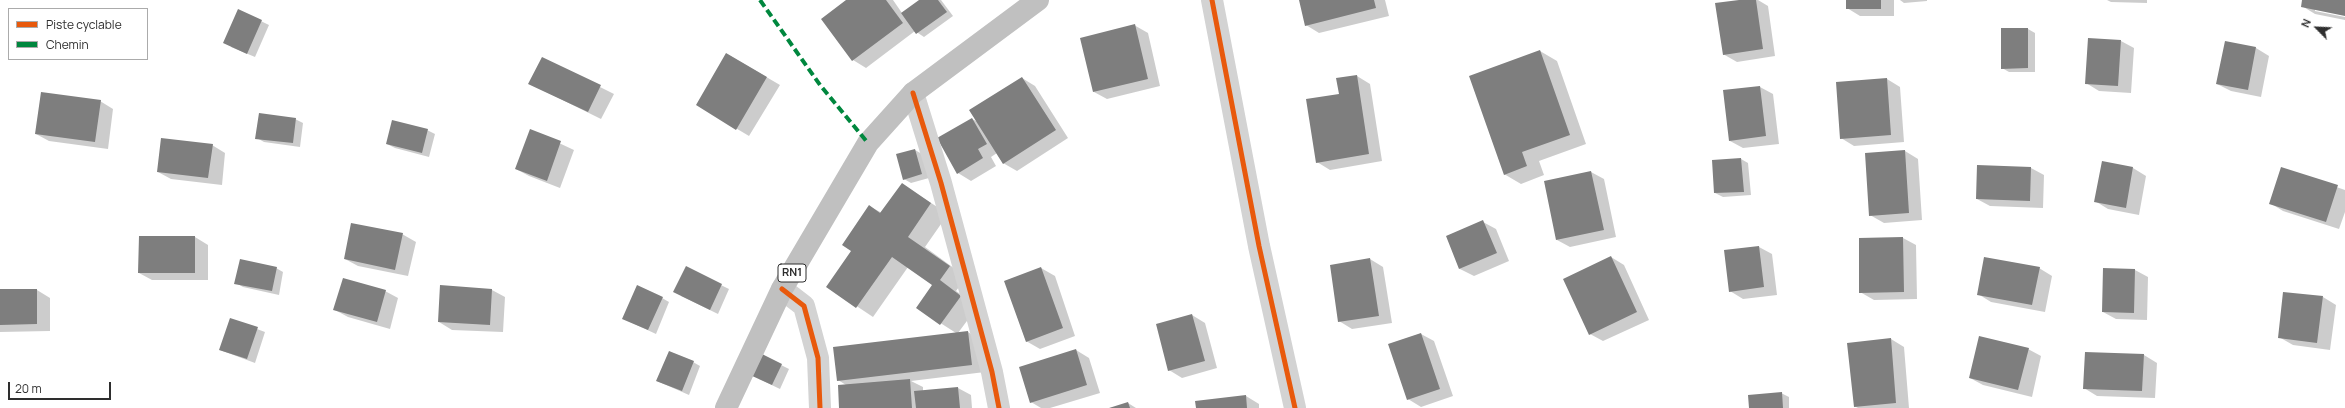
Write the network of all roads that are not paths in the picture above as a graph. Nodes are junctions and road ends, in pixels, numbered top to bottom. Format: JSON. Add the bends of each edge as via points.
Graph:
{"nodes":[{"id":1,"x":1038,"y":0,"type":"edge"},
{"id":2,"x":1212,"y":0,"type":"edge"},
{"id":3,"x":913,"y":93,"type":"junction"},
{"id":4,"x":782,"y":289,"type":"junction"},
{"id":5,"x":726,"y":408,"type":"edge"},
{"id":6,"x":820,"y":408,"type":"edge"},
{"id":7,"x":999,"y":408,"type":"edge"},
{"id":8,"x":1294,"y":408,"type":"edge"}],
"edges":[{"from":1,"to":3,"type":"highway","number":"RN1"},
{"from":2,"to":8,"type":"street","via":[[1259,246]]},
{"from":3,"to":4,"type":"highway","number":"RN1","via":[[868,143]]},
{"from":3,"to":7,"type":"street","via":[[941,183],[992,372]]},
{"from":4,"to":5,"type":"highway","number":"RN1"},
{"from":4,"to":6,"type":"street","via":[[804,306],[818,358]]}]}
